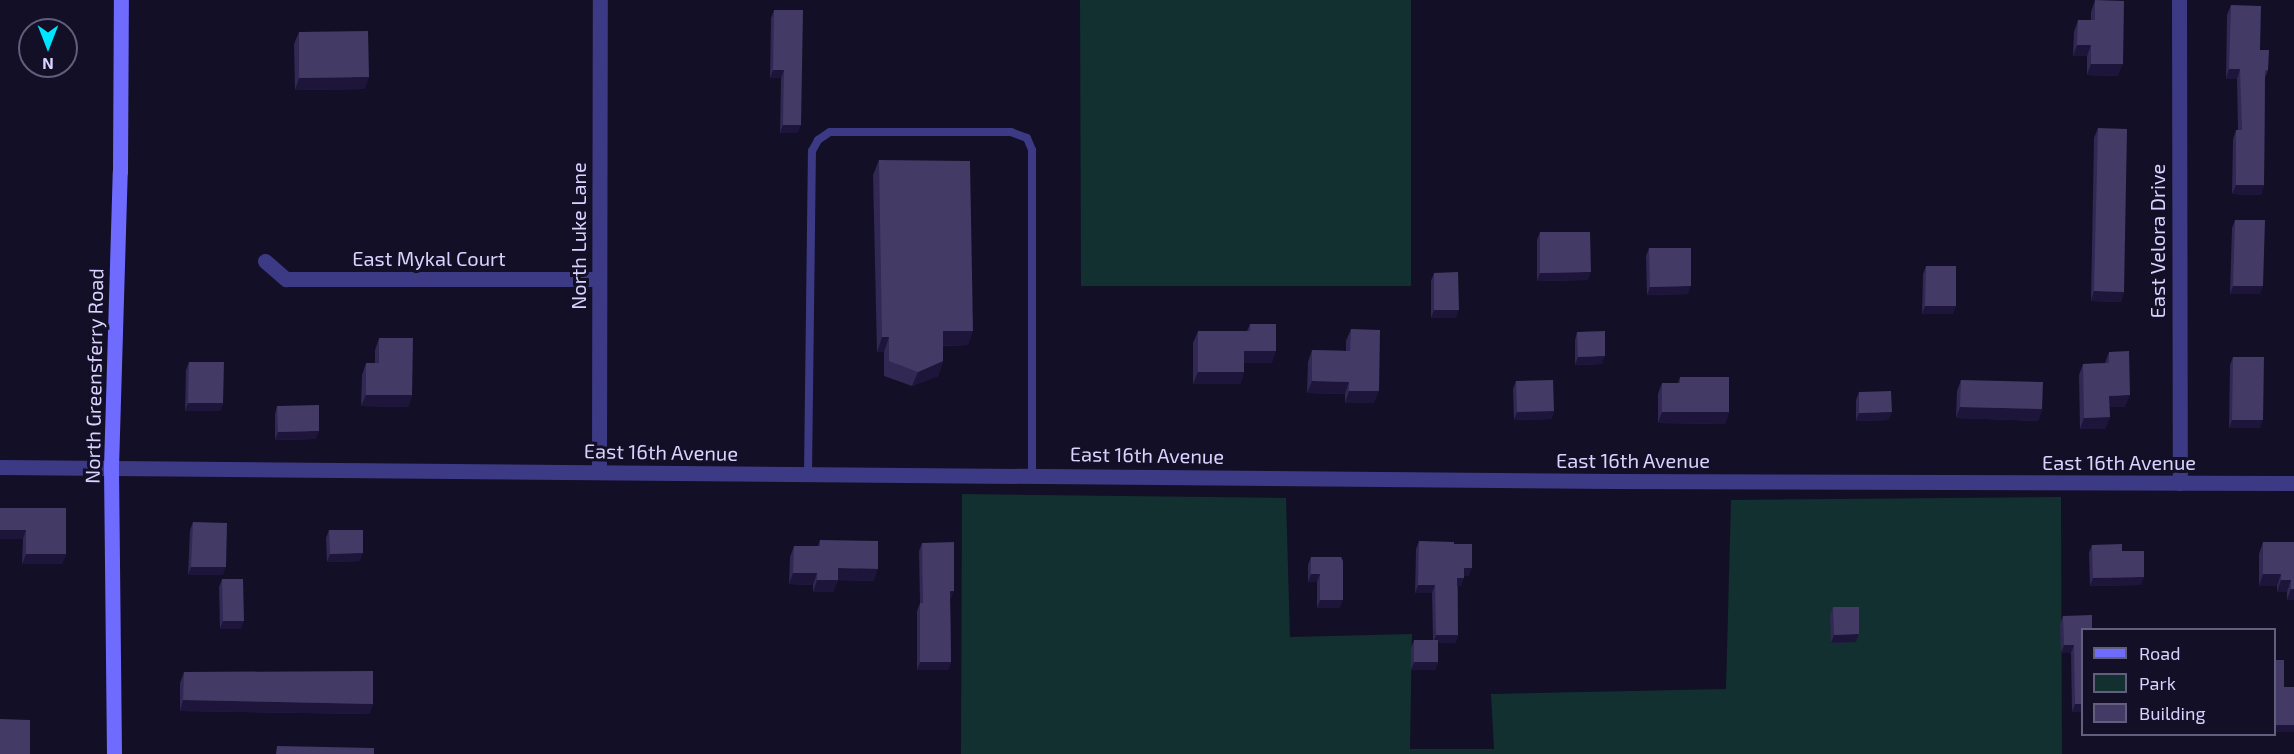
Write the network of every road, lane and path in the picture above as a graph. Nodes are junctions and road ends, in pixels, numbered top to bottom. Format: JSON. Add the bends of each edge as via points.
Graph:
{"nodes":[{"id":1,"x":121,"y":0,"type":"edge"},
{"id":2,"x":600,"y":0,"type":"edge"},
{"id":3,"x":2179,"y":0,"type":"edge"},
{"id":4,"x":265,"y":261,"type":"dead end"},
{"id":5,"x":599,"y":279,"type":"junction"},
{"id":6,"x":0,"y":467,"type":"edge"},
{"id":7,"x":111,"y":467,"type":"junction"},
{"id":8,"x":599,"y":472,"type":"junction"},
{"id":9,"x":808,"y":474,"type":"junction"},
{"id":10,"x":1032,"y":475,"type":"junction"},
{"id":11,"x":2180,"y":483,"type":"junction"},
{"id":12,"x":2294,"y":483,"type":"edge"},
{"id":13,"x":114,"y":754,"type":"edge"}],
"edges":[{"from":1,"to":7,"type":"main road","name":"North Greensferry Road"},
{"from":2,"to":5,"type":"street","name":"North Luke Lane"},
{"from":3,"to":11,"type":"street","name":"East Velora Drive"},
{"from":4,"to":5,"type":"street","name":"East Mykal Court","via":[[286,279]]},
{"from":5,"to":8,"type":"street","name":"North Luke Lane"},
{"from":6,"to":7,"type":"street","name":"East 16th Avenue"},
{"from":7,"to":8,"type":"street","name":"East 16th Avenue"},
{"from":7,"to":13,"type":"main road","name":"North Greensferry Road"},
{"from":8,"to":9,"type":"street","name":"East 16th Avenue"},
{"from":9,"to":10,"type":"street","name":"East 16th Avenue"},
{"from":9,"to":10,"type":"lane","via":[[812,151],[818,140],[830,132],[1011,132],[1027,138],[1032,150]]},
{"from":10,"to":11,"type":"street","name":"East 16th Avenue"},
{"from":11,"to":12,"type":"street","name":"East 16th Avenue"}]}
